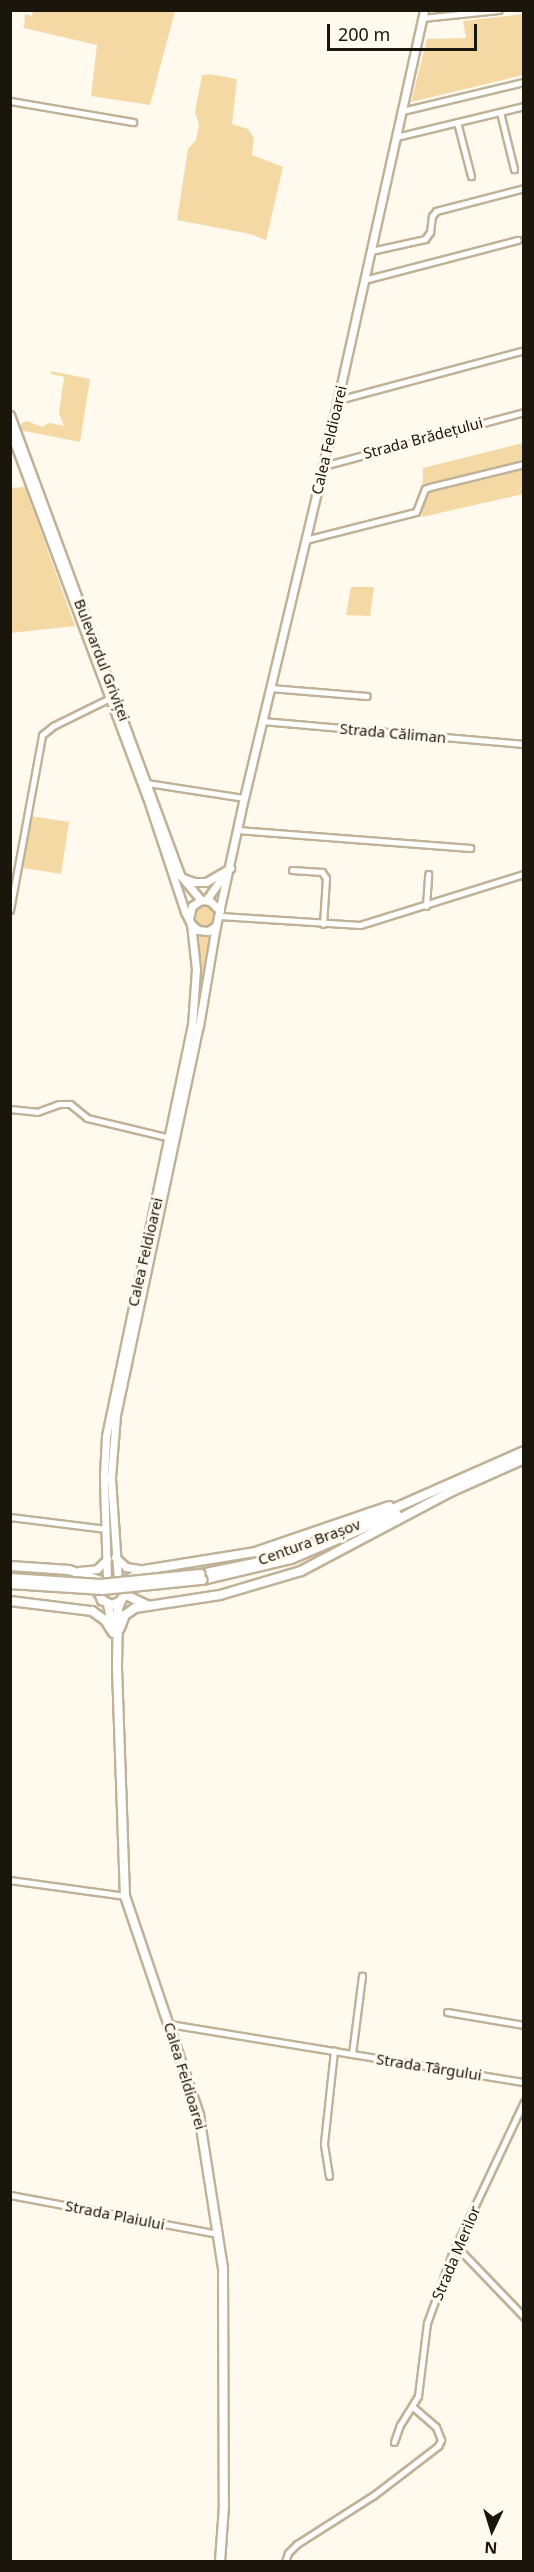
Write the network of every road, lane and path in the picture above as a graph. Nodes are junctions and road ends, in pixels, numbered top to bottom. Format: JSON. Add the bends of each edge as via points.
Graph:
{"nodes":[{"id":1,"x":499,"y":10,"type":"edge"},
{"id":2,"x":423,"y":14,"type":"edge"},
{"id":3,"x":524,"y":82,"type":"edge"},
{"id":4,"x":10,"y":101,"type":"edge"},
{"id":5,"x":524,"y":106,"type":"edge"},
{"id":6,"x":402,"y":111,"type":"junction"},
{"id":7,"x":500,"y":112,"type":"junction"},
{"id":8,"x":133,"y":122,"type":"dead end"},
{"id":9,"x":457,"y":122,"type":"junction"},
{"id":10,"x":396,"y":137,"type":"junction"},
{"id":11,"x":514,"y":169,"type":"dead end"},
{"id":12,"x":471,"y":176,"type":"dead end"},
{"id":13,"x":524,"y":188,"type":"edge"},
{"id":14,"x":518,"y":240,"type":"dead end"},
{"id":15,"x":371,"y":251,"type":"junction"},
{"id":16,"x":364,"y":280,"type":"junction"},
{"id":17,"x":524,"y":350,"type":"edge"},
{"id":18,"x":338,"y":400,"type":"junction"},
{"id":19,"x":524,"y":412,"type":"edge"},
{"id":20,"x":10,"y":415,"type":"edge"},
{"id":21,"x":10,"y":431,"type":"edge"},
{"id":22,"x":524,"y":464,"type":"edge"},
{"id":23,"x":323,"y":466,"type":"junction"},
{"id":24,"x":305,"y":540,"type":"junction"},
{"id":25,"x":270,"y":688,"type":"junction"},
{"id":26,"x":367,"y":696,"type":"dead end"},
{"id":27,"x":110,"y":698,"type":"junction"},
{"id":28,"x":262,"y":721,"type":"junction"},
{"id":29,"x":524,"y":744,"type":"edge"},
{"id":30,"x":147,"y":783,"type":"junction"},
{"id":31,"x":244,"y":798,"type":"junction"},
{"id":32,"x":237,"y":830,"type":"junction"},
{"id":33,"x":470,"y":848,"type":"dead end"},
{"id":34,"x":230,"y":868,"type":"junction"},
{"id":35,"x":292,"y":870,"type":"dead end"},
{"id":36,"x":428,"y":874,"type":"dead end"},
{"id":37,"x":524,"y":874,"type":"edge"},
{"id":38,"x":180,"y":875,"type":"junction"},
{"id":39,"x":203,"y":900,"type":"junction"},
{"id":40,"x":426,"y":906,"type":"junction"},
{"id":41,"x":10,"y":910,"type":"edge"},
{"id":42,"x":220,"y":914,"type":"junction"},
{"id":43,"x":190,"y":922,"type":"junction"},
{"id":44,"x":323,"y":924,"type":"junction"},
{"id":45,"x":216,"y":926,"type":"junction"},
{"id":46,"x":10,"y":1108,"type":"edge"},
{"id":47,"x":170,"y":1138,"type":"junction"},
{"id":48,"x":524,"y":1451,"type":"edge"},
{"id":49,"x":524,"y":1459,"type":"edge"},
{"id":50,"x":450,"y":1488,"type":"junction"},
{"id":51,"x":10,"y":1517,"type":"edge"},
{"id":52,"x":106,"y":1529,"type":"junction"},
{"id":53,"x":115,"y":1557,"type":"junction"},
{"id":54,"x":107,"y":1559,"type":"junction"},
{"id":55,"x":10,"y":1566,"type":"edge"},
{"id":56,"x":69,"y":1570,"type":"junction"},
{"id":57,"x":144,"y":1570,"type":"junction"},
{"id":58,"x":202,"y":1577,"type":"junction"},
{"id":59,"x":10,"y":1578,"type":"edge"},
{"id":60,"x":106,"y":1581,"type":"junction"},
{"id":61,"x":119,"y":1582,"type":"junction"},
{"id":62,"x":10,"y":1584,"type":"edge"},
{"id":63,"x":123,"y":1598,"type":"junction"},
{"id":64,"x":10,"y":1601,"type":"edge"},
{"id":65,"x":105,"y":1602,"type":"junction"},
{"id":66,"x":148,"y":1605,"type":"junction"},
{"id":67,"x":77,"y":1608,"type":"junction"},
{"id":68,"x":116,"y":1634,"type":"junction"},
{"id":69,"x":10,"y":1880,"type":"edge"},
{"id":70,"x":125,"y":1896,"type":"junction"},
{"id":71,"x":362,"y":1977,"type":"dead end"},
{"id":72,"x":447,"y":2012,"type":"dead end"},
{"id":73,"x":169,"y":2024,"type":"junction"},
{"id":74,"x":524,"y":2025,"type":"edge"},
{"id":75,"x":334,"y":2051,"type":"junction"},
{"id":76,"x":352,"y":2054,"type":"junction"},
{"id":77,"x":524,"y":2082,"type":"edge"},
{"id":78,"x":524,"y":2102,"type":"edge"},
{"id":79,"x":329,"y":2176,"type":"dead end"},
{"id":80,"x":10,"y":2195,"type":"edge"},
{"id":81,"x":219,"y":2234,"type":"junction"},
{"id":82,"x":456,"y":2246,"type":"junction"},
{"id":83,"x":524,"y":2317,"type":"edge"},
{"id":84,"x":413,"y":2407,"type":"junction"},
{"id":85,"x":394,"y":2442,"type":"dead end"},
{"id":86,"x":220,"y":2562,"type":"edge"},
{"id":87,"x":285,"y":2562,"type":"edge"}],
"edges":[{"from":1,"to":2,"type":"street"},
{"from":2,"to":6,"type":"main road","name":"Calea Feldioarei"},
{"from":3,"to":6,"type":"street"},
{"from":4,"to":8,"type":"street"},
{"from":5,"to":7,"type":"street"},
{"from":6,"to":10,"type":"main road","name":"Calea Feldioarei"},
{"from":7,"to":9,"type":"street"},
{"from":7,"to":11,"type":"street"},
{"from":9,"to":10,"type":"street"},
{"from":9,"to":12,"type":"street"},
{"from":10,"to":15,"type":"main road","name":"Calea Feldioarei"},
{"from":13,"to":15,"type":"street","via":[[436,211],[425,238]]},
{"from":14,"to":16,"type":"street"},
{"from":15,"to":16,"type":"main road","name":"Calea Feldioarei"},
{"from":16,"to":18,"type":"main road","name":"Calea Feldioarei"},
{"from":17,"to":18,"type":"street"},
{"from":18,"to":23,"type":"main road","name":"Calea Feldioarei"},
{"from":19,"to":23,"type":"street","name":"Strada Brădețului"},
{"from":20,"to":30,"type":"main road","name":"Bulevardul Griviței"},
{"from":21,"to":27,"type":"main road","name":"Bulevardul Griviței"},
{"from":22,"to":24,"type":"street","via":[[425,489],[416,512]]},
{"from":23,"to":24,"type":"main road","name":"Calea Feldioarei"},
{"from":24,"to":25,"type":"main road","name":"Calea Feldioarei"},
{"from":25,"to":26,"type":"street"},
{"from":25,"to":28,"type":"main road","name":"Calea Feldioarei"},
{"from":27,"to":41,"type":"street","name":"Bulevardul Griviței","via":[[52,726],[42,735]]},
{"from":27,"to":43,"type":"main road","name":"Bulevardul Griviței"},
{"from":28,"to":29,"type":"street","name":"Strada Căliman"},
{"from":28,"to":31,"type":"main road","name":"Calea Feldioarei"},
{"from":30,"to":31,"type":"street"},
{"from":30,"to":38,"type":"main road","name":"Bulevardul Griviței"},
{"from":31,"to":32,"type":"main road","name":"Calea Feldioarei"},
{"from":32,"to":33,"type":"street"},
{"from":32,"to":34,"type":"main road","name":"Calea Feldioarei"},
{"from":34,"to":38,"type":"main road","via":[[206,882],[190,881]]},
{"from":34,"to":39,"type":"main road","name":"Calea Feldioarei"},
{"from":34,"to":42,"type":"main road","name":"Calea Feldioarei"},
{"from":35,"to":44,"type":"street","via":[[322,872],[326,878]]},
{"from":36,"to":40,"type":"street"},
{"from":37,"to":40,"type":"street"},
{"from":38,"to":39,"type":"main road","name":"Bulevardul Griviței"},
{"from":39,"to":42,"type":"main road","via":[[214,903]]},
{"from":39,"to":43,"type":"main road","name":"Calea Feldioarei","via":[[192,906]]},
{"from":40,"to":44,"type":"street","via":[[369,924]]},
{"from":42,"to":44,"type":"street"},
{"from":42,"to":45,"type":"main road","name":"Calea Feldioarei"},
{"from":43,"to":45,"type":"main road","via":[[203,932]]},
{"from":43,"to":47,"type":"main road","name":"Calea Feldioarei","via":[[196,969],[195,1007]]},
{"from":45,"to":53,"type":"main road","name":"Calea Feldioarei","via":[[199,1026],[116,1415],[111,1477]]},
{"from":46,"to":47,"type":"street","via":[[38,1112],[70,1104],[87,1118]]},
{"from":47,"to":52,"type":"main road","name":"Calea Feldioarei","via":[[109,1415],[104,1476]]},
{"from":48,"to":50,"type":"highway","name":"Centura Brașov"},
{"from":49,"to":50,"type":"highway","name":"Centura Brașov"},
{"from":50,"to":57,"type":"highway","via":[[255,1552]]},
{"from":50,"to":58,"type":"highway","name":"Centura Brașov","via":[[322,1548],[263,1567]]},
{"from":50,"to":66,"type":"highway","via":[[301,1571],[220,1595]]},
{"from":51,"to":52,"type":"street"},
{"from":52,"to":54,"type":"main road","name":"Calea Feldioarei"},
{"from":53,"to":57,"type":"main road","via":[[126,1567]]},
{"from":53,"to":61,"type":"main road","name":"Calea Feldioarei"},
{"from":54,"to":56,"type":"main road","via":[[93,1571]]},
{"from":54,"to":60,"type":"main road","name":"Calea Feldioarei"},
{"from":55,"to":56,"type":"highway"},
{"from":56,"to":60,"type":"highway"},
{"from":57,"to":61,"type":"highway"},
{"from":58,"to":59,"type":"highway","name":"Centura Brașov","bridge":true,"via":[[100,1584]]},
{"from":58,"to":62,"type":"highway","name":"Centura Brașov","bridge":true,"via":[[103,1590]]},
{"from":60,"to":61,"type":"highway"},
{"from":60,"to":65,"type":"highway","name":"Calea Feldioarei","via":[[99,1593]]},
{"from":61,"to":63,"type":"highway"},
{"from":63,"to":65,"type":"highway"},
{"from":63,"to":66,"type":"highway"},
{"from":63,"to":68,"type":"highway","name":"Calea Feldioarei"},
{"from":64,"to":67,"type":"highway"},
{"from":65,"to":67,"type":"highway"},
{"from":65,"to":68,"type":"highway","name":"Calea Feldioarei"},
{"from":66,"to":68,"type":"highway","via":[[125,1615]]},
{"from":67,"to":68,"type":"highway","via":[[100,1615]]},
{"from":68,"to":70,"type":"highway","name":"Calea Feldioarei"},
{"from":69,"to":70,"type":"street"},
{"from":70,"to":73,"type":"highway","name":"Calea Feldioarei"},
{"from":71,"to":76,"type":"street"},
{"from":72,"to":74,"type":"street"},
{"from":73,"to":75,"type":"street","name":"Strada Târgului"},
{"from":73,"to":81,"type":"highway","name":"Calea Feldioarei","via":[[199,2115]]},
{"from":75,"to":76,"type":"street","name":"Strada Târgului"},
{"from":75,"to":79,"type":"street","via":[[324,2143]]},
{"from":76,"to":77,"type":"street","name":"Strada Târgului"},
{"from":78,"to":82,"type":"street","name":"Strada Merilor"},
{"from":80,"to":81,"type":"street","name":"Strada Plaiului"},
{"from":81,"to":86,"type":"highway","name":"Calea Feldioarei","via":[[225,2324]]},
{"from":82,"to":83,"type":"street"},
{"from":82,"to":84,"type":"street","name":"Strada Merilor","via":[[428,2323],[420,2391]]},
{"from":84,"to":85,"type":"street","name":"Strada Merilor"},
{"from":84,"to":87,"type":"street","via":[[440,2434],[438,2446],[374,2495],[297,2544]]}]}
